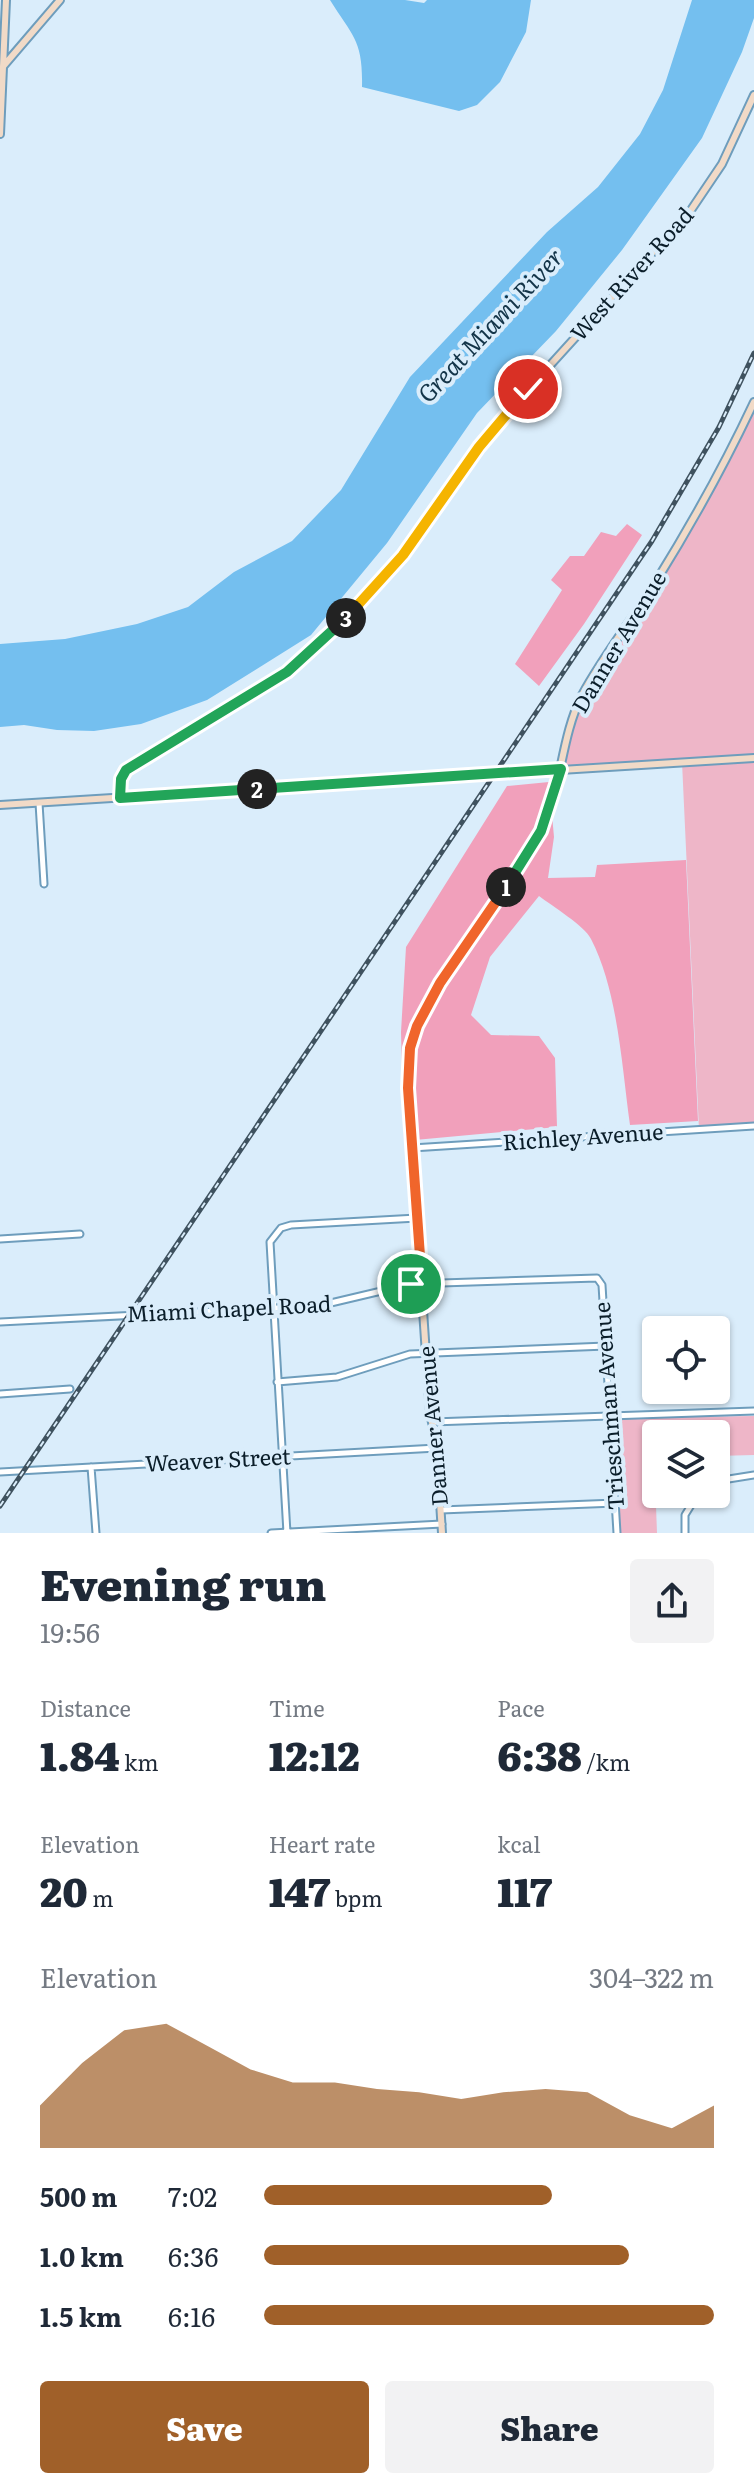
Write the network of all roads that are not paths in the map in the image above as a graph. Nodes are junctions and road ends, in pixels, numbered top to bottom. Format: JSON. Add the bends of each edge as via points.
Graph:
{"nodes":[{"id":1,"x":6,"y":0,"type":"edge"},
{"id":2,"x":60,"y":0,"type":"edge"},
{"id":3,"x":2,"y":68,"type":"edge"},
{"id":4,"x":754,"y":95,"type":"edge"},
{"id":5,"x":0,"y":134,"type":"edge"},
{"id":6,"x":754,"y":402,"type":"edge"},
{"id":7,"x":754,"y":758,"type":"edge"},
{"id":8,"x":561,"y":769,"type":"junction"},
{"id":9,"x":120,"y":798,"type":"junction"},
{"id":10,"x":39,"y":803,"type":"junction"},
{"id":11,"x":0,"y":805,"type":"edge"},
{"id":12,"x":44,"y":884,"type":"dead end"},
{"id":13,"x":754,"y":1126,"type":"edge"},
{"id":14,"x":412,"y":1148,"type":"junction"},
{"id":15,"x":417,"y":1218,"type":"junction"},
{"id":16,"x":80,"y":1234,"type":"dead end"},
{"id":17,"x":0,"y":1239,"type":"edge"},
{"id":18,"x":600,"y":1280,"type":"joint"},
{"id":19,"x":422,"y":1284,"type":"junction"},
{"id":20,"x":272,"y":1308,"type":"junction"},
{"id":21,"x":0,"y":1322,"type":"edge"},
{"id":22,"x":606,"y":1346,"type":"junction"},
{"id":23,"x":426,"y":1352,"type":"junction"},
{"id":24,"x":277,"y":1382,"type":"junction"},
{"id":25,"x":70,"y":1389,"type":"dead end"},
{"id":26,"x":0,"y":1394,"type":"edge"},
{"id":27,"x":754,"y":1411,"type":"edge"},
{"id":28,"x":610,"y":1415,"type":"junction"},
{"id":29,"x":433,"y":1422,"type":"junction"},
{"id":30,"x":437,"y":1448,"type":"junction"},
{"id":31,"x":282,"y":1457,"type":"junction"},
{"id":32,"x":91,"y":1467,"type":"junction"},
{"id":33,"x":0,"y":1472,"type":"edge"},
{"id":34,"x":754,"y":1475,"type":"edge"},
{"id":35,"x":730,"y":1479,"type":"edge"},
{"id":36,"x":616,"y":1503,"type":"junction"},
{"id":37,"x":689,"y":1508,"type":"edge"},
{"id":38,"x":441,"y":1510,"type":"junction"},
{"id":39,"x":442,"y":1524,"type":"junction"},
{"id":40,"x":96,"y":1533,"type":"edge"},
{"id":41,"x":271,"y":1533,"type":"edge"},
{"id":42,"x":287,"y":1533,"type":"edge"},
{"id":43,"x":442,"y":1533,"type":"edge"},
{"id":44,"x":617,"y":1533,"type":"edge"},
{"id":45,"x":685,"y":1533,"type":"edge"}],
"edges":[{"from":1,"to":3,"type":"street"},
{"from":2,"to":3,"type":"street"},
{"from":3,"to":5,"type":"street"},
{"from":4,"to":9,"type":"street","name":"West River Road","via":[[704,193],[504,416],[380,581],[287,672],[126,770]]},
{"from":6,"to":8,"type":"street","name":"Danner Avenue","via":[[676,548],[584,692]]},
{"from":7,"to":8,"type":"street"},
{"from":8,"to":9,"type":"street"},
{"from":8,"to":14,"type":"street","name":"Danner Avenue","via":[[531,849],[417,1026],[408,1066]]},
{"from":9,"to":10,"type":"street"},
{"from":10,"to":11,"type":"street"},
{"from":10,"to":12,"type":"street"},
{"from":13,"to":14,"type":"street","name":"Richley Avenue"},
{"from":14,"to":15,"type":"street","name":"Danner Avenue"},
{"from":15,"to":19,"type":"street","name":"Danner Avenue"},
{"from":15,"to":20,"type":"street","via":[[291,1225],[276,1232],[268,1248]]},
{"from":16,"to":17,"type":"street"},
{"from":18,"to":19,"type":"street","name":"Miami Chapel Road"},
{"from":18,"to":22,"type":"street","name":"Trieschman Avenue"},
{"from":19,"to":20,"type":"street","name":"Miami Chapel Road","via":[[338,1303]]},
{"from":19,"to":23,"type":"street","name":"Danner Avenue"},
{"from":20,"to":21,"type":"street","name":"Miami Chapel Road"},
{"from":20,"to":24,"type":"street"},
{"from":22,"to":23,"type":"street"},
{"from":22,"to":28,"type":"street","name":"Trieschman Avenue"},
{"from":23,"to":24,"type":"street","via":[[400,1355],[337,1377]]},
{"from":23,"to":29,"type":"street","name":"Danner Avenue"},
{"from":24,"to":31,"type":"street"},
{"from":25,"to":26,"type":"street"},
{"from":27,"to":28,"type":"street"},
{"from":28,"to":29,"type":"street"},
{"from":28,"to":36,"type":"street","name":"Trieschman Avenue"},
{"from":29,"to":30,"type":"street","name":"Danner Avenue"},
{"from":30,"to":31,"type":"street","name":"Weaver Street"},
{"from":30,"to":38,"type":"street","name":"Danner Avenue"},
{"from":31,"to":32,"type":"street","name":"Weaver Street"},
{"from":31,"to":42,"type":"street"},
{"from":32,"to":33,"type":"street","name":"Weaver Street"},
{"from":32,"to":40,"type":"street"},
{"from":34,"to":35,"type":"street"},
{"from":36,"to":38,"type":"street"},
{"from":36,"to":44,"type":"street","name":"Trieschman Avenue"},
{"from":37,"to":45,"type":"street"},
{"from":38,"to":39,"type":"street","name":"Danner Avenue"},
{"from":39,"to":42,"type":"street"},
{"from":39,"to":43,"type":"street","name":"Danner Avenue"},
{"from":41,"to":42,"type":"street"}]}
